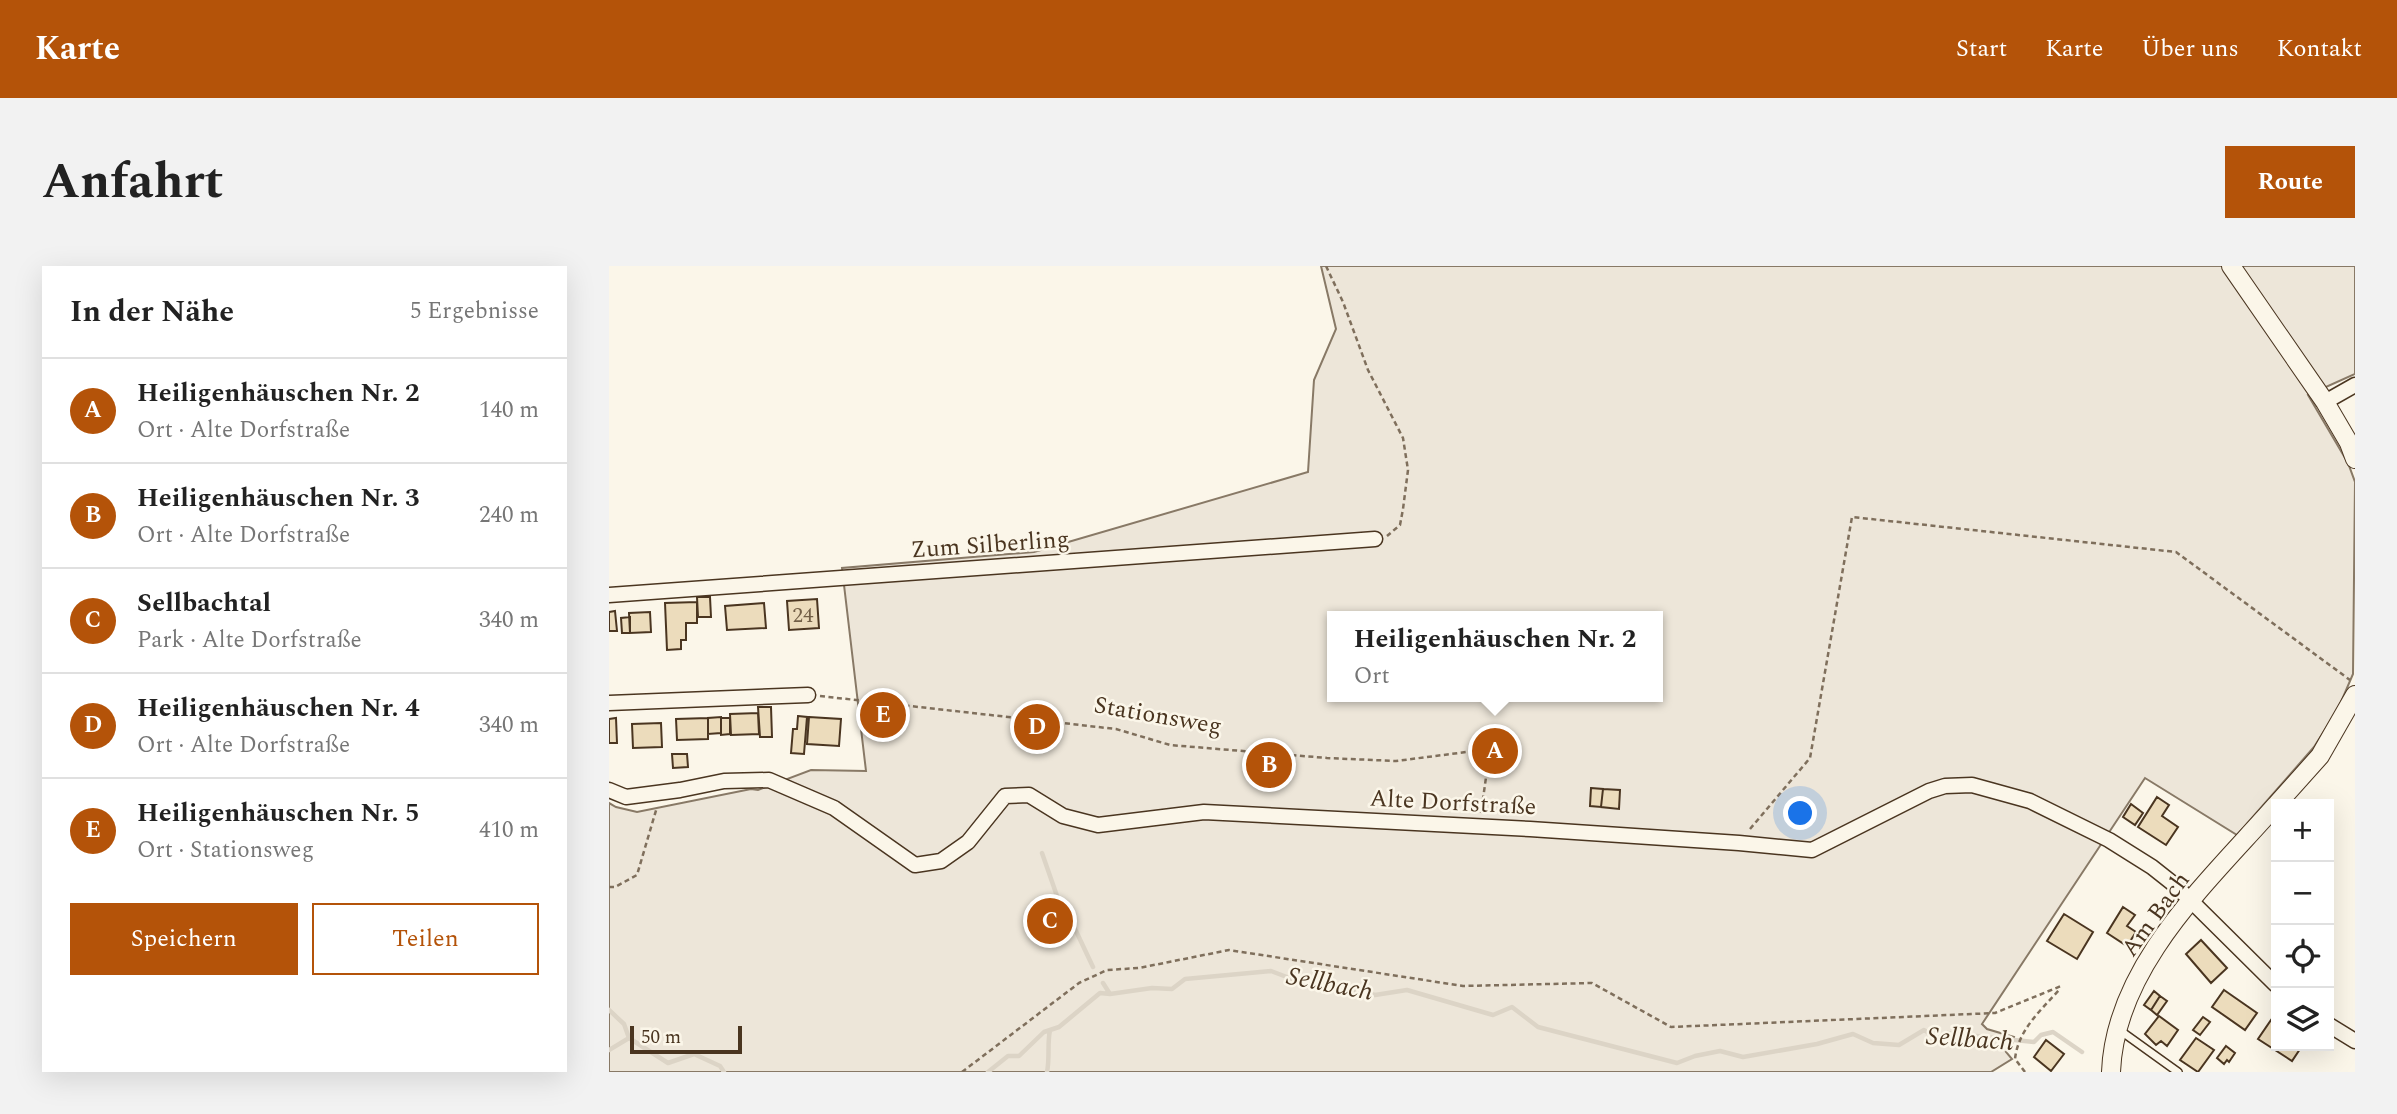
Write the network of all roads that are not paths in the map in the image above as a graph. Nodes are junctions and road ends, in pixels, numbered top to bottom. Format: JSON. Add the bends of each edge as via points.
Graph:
{"nodes":[{"id":1,"x":2231,"y":266,"type":"edge"},
{"id":2,"x":2355,"y":385,"type":"edge"},
{"id":3,"x":2325,"y":402,"type":"junction"},
{"id":4,"x":2355,"y":459,"type":"edge"},
{"id":5,"x":1375,"y":539,"type":"road end"},
{"id":6,"x":609,"y":595,"type":"edge"},
{"id":7,"x":809,"y":695,"type":"road end"},
{"id":8,"x":2355,"y":695,"type":"edge"},
{"id":9,"x":609,"y":703,"type":"edge"},
{"id":10,"x":609,"y":790,"type":"edge"},
{"id":11,"x":2280,"y":799,"type":"edge"},
{"id":12,"x":2271,"y":810,"type":"edge"},
{"id":13,"x":2192,"y":900,"type":"junction"},
{"id":14,"x":2271,"y":980,"type":"edge"},
{"id":15,"x":2118,"y":1028,"type":"junction"},
{"id":16,"x":2334,"y":1028,"type":"edge"},
{"id":17,"x":2355,"y":1041,"type":"edge"},
{"id":18,"x":2111,"y":1072,"type":"edge"},
{"id":19,"x":2178,"y":1072,"type":"edge"}],
"edges":[{"from":1,"to":3,"type":"street"},
{"from":2,"to":3,"type":"street"},
{"from":3,"to":4,"type":"street"},
{"from":5,"to":6,"type":"street","name":"Zum Silberling"},
{"from":7,"to":9,"type":"street"},
{"from":8,"to":11,"type":"street","name":"Am Bach","via":[[2319,756]]},
{"from":10,"to":13,"type":"street","name":"Alte Dorfstraße","via":[[626,797],[724,781],[769,780],[834,807],[915,865],[941,861],[968,842],[1005,796],[1029,795],[1063,817],[1098,825],[1205,812],[1812,850],[1929,792],[1972,785],[2030,801],[2109,840]]},
{"from":12,"to":13,"type":"street","name":"Am Bach"},
{"from":13,"to":14,"type":"street","name":"Alte Dorfstraße"},
{"from":13,"to":15,"type":"street","name":"Am Bach","via":[[2150,954]]},
{"from":15,"to":18,"type":"street","name":"Am Bach"},
{"from":15,"to":19,"type":"lane"},
{"from":16,"to":17,"type":"street"}]}
